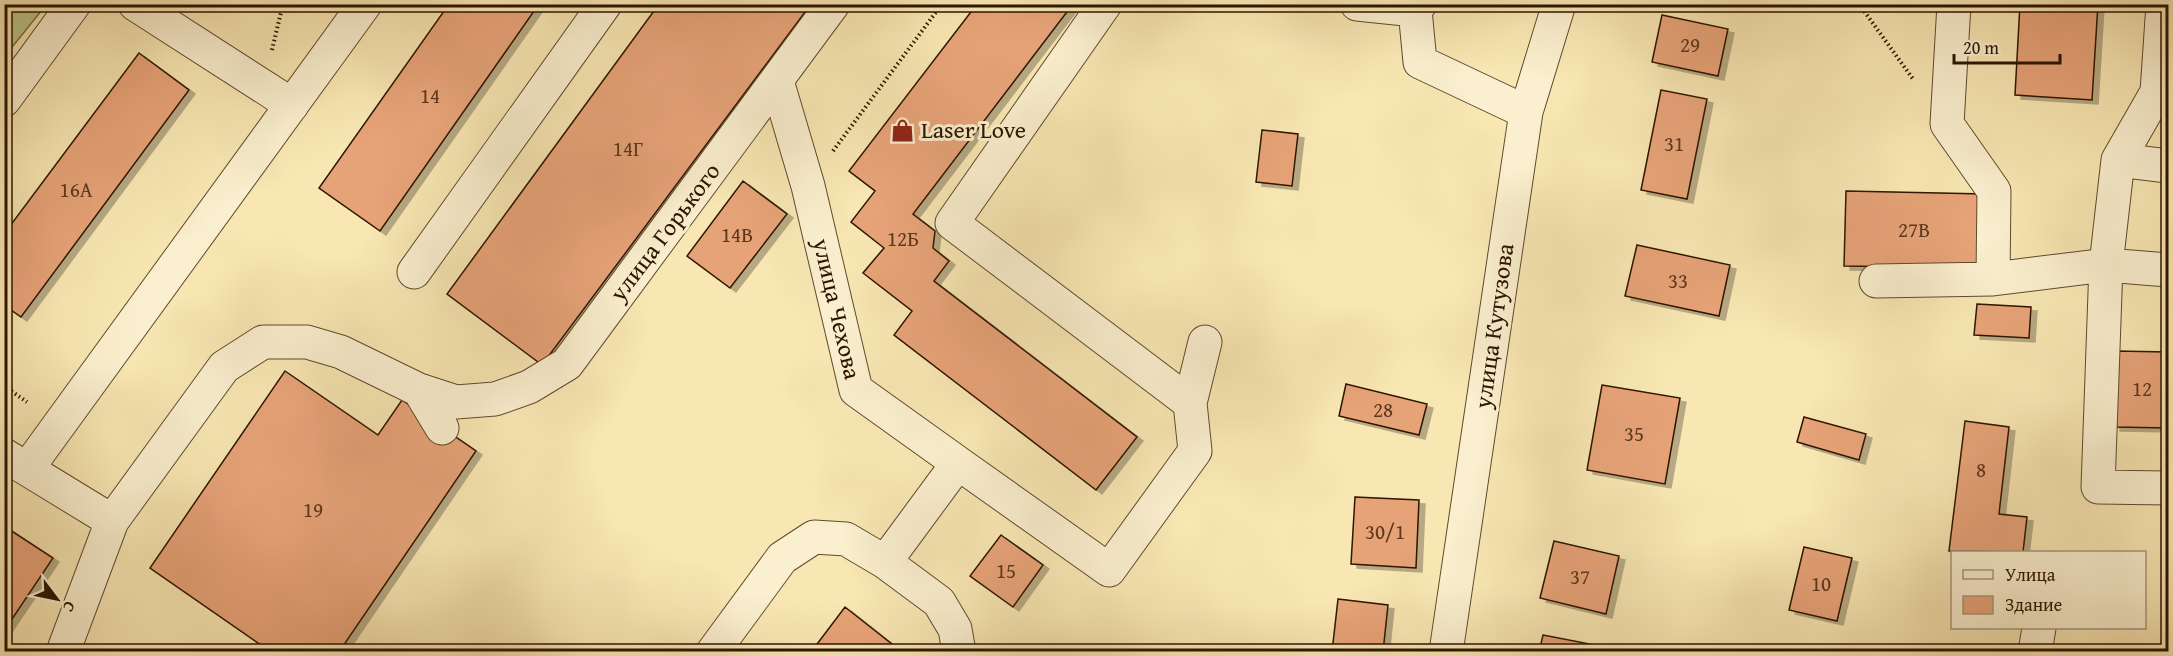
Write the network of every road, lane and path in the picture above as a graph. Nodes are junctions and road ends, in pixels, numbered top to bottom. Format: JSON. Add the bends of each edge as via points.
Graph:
{"nodes":[{"id":1,"x":74,"y":4,"type":"edge"},
{"id":2,"x":135,"y":4,"type":"edge"},
{"id":3,"x":283,"y":4,"type":"edge"},
{"id":4,"x":365,"y":4,"type":"edge"},
{"id":5,"x":605,"y":4,"type":"edge"},
{"id":6,"x":833,"y":4,"type":"edge"},
{"id":7,"x":942,"y":4,"type":"edge"},
{"id":8,"x":1105,"y":4,"type":"edge"},
{"id":9,"x":1357,"y":4,"type":"edge"},
{"id":10,"x":1559,"y":4,"type":"edge"},
{"id":11,"x":1859,"y":4,"type":"edge"},
{"id":12,"x":1954,"y":4,"type":"edge"},
{"id":13,"x":2163,"y":4,"type":"edge"},
{"id":14,"x":1418,"y":7,"type":"edge"},
{"id":15,"x":777,"y":81,"type":"junction"},
{"id":16,"x":1949,"y":82,"type":"junction"},
{"id":17,"x":263,"y":87,"type":"junction"},
{"id":18,"x":4,"y":100,"type":"edge"},
{"id":19,"x":292,"y":105,"type":"junction"},
{"id":20,"x":1526,"y":112,"type":"junction"},
{"id":21,"x":2118,"y":160,"type":"junction"},
{"id":22,"x":2169,"y":166,"type":"edge"},
{"id":23,"x":808,"y":186,"type":"junction"},
{"id":24,"x":2106,"y":265,"type":"junction"},
{"id":25,"x":2169,"y":270,"type":"edge"},
{"id":26,"x":414,"y":272,"type":"dead end"},
{"id":27,"x":1993,"y":279,"type":"junction"},
{"id":28,"x":1876,"y":281,"type":"dead end"},
{"id":29,"x":1205,"y":342,"type":"dead end"},
{"id":30,"x":4,"y":386,"type":"edge"},
{"id":31,"x":27,"y":402,"type":"dead end"},
{"id":32,"x":1190,"y":403,"type":"junction"},
{"id":33,"x":16,"y":462,"type":"edge"},
{"id":34,"x":957,"y":463,"type":"junction"},
{"id":35,"x":2169,"y":488,"type":"edge"},
{"id":36,"x":112,"y":522,"type":"junction"},
{"id":37,"x":885,"y":562,"type":"junction"},
{"id":38,"x":2039,"y":629,"type":"edge"},
{"id":39,"x":63,"y":651,"type":"edge"},
{"id":40,"x":713,"y":651,"type":"edge"},
{"id":41,"x":959,"y":651,"type":"edge"},
{"id":42,"x":1446,"y":651,"type":"edge"},
{"id":43,"x":2035,"y":651,"type":"edge"}],
"edges":[{"from":1,"to":18,"type":"street"},
{"from":2,"to":17,"type":"street"},
{"from":3,"to":17,"type":"path"},
{"from":4,"to":19,"type":"street"},
{"from":5,"to":26,"type":"street"},
{"from":6,"to":15,"type":"street","name":"улица Горького"},
{"from":7,"to":23,"type":"path"},
{"from":8,"to":32,"type":"street","via":[[952,223]]},
{"from":9,"to":14,"type":"street"},
{"from":10,"to":20,"type":"street","name":"улица Кутузова"},
{"from":11,"to":16,"type":"path","via":[[1914,80]]},
{"from":12,"to":16,"type":"street"},
{"from":13,"to":21,"type":"street","via":[[2157,92]]},
{"from":14,"to":20,"type":"street","via":[[1420,62]]},
{"from":15,"to":23,"type":"street","name":"улица Чехова"},
{"from":15,"to":36,"type":"street","name":"улица Горького","via":[[567,364],[529,387],[449,415],[419,390],[341,352],[307,342],[263,342],[224,367]]},
{"from":16,"to":27,"type":"street","via":[[1947,124],[1994,191]]},
{"from":17,"to":19,"type":"street"},
{"from":19,"to":33,"type":"street"},
{"from":20,"to":42,"type":"street","name":"улица Кутузова"},
{"from":21,"to":22,"type":"street"},
{"from":21,"to":24,"type":"street"},
{"from":23,"to":34,"type":"street","name":"улица Чехова","via":[[856,390]]},
{"from":24,"to":25,"type":"street"},
{"from":24,"to":27,"type":"street"},
{"from":24,"to":35,"type":"street","via":[[2098,487]]},
{"from":27,"to":28,"type":"street"},
{"from":29,"to":32,"type":"street"},
{"from":30,"to":31,"type":"path"},
{"from":32,"to":34,"type":"street","name":"улица Чехова","via":[[1195,451],[1109,570]]},
{"from":33,"to":36,"type":"street"},
{"from":34,"to":37,"type":"street"},
{"from":36,"to":39,"type":"street"},
{"from":37,"to":40,"type":"street","via":[[846,539],[814,537],[782,558]]},
{"from":37,"to":41,"type":"street","via":[[939,602],[955,629]]},
{"from":38,"to":43,"type":"street"}]}
